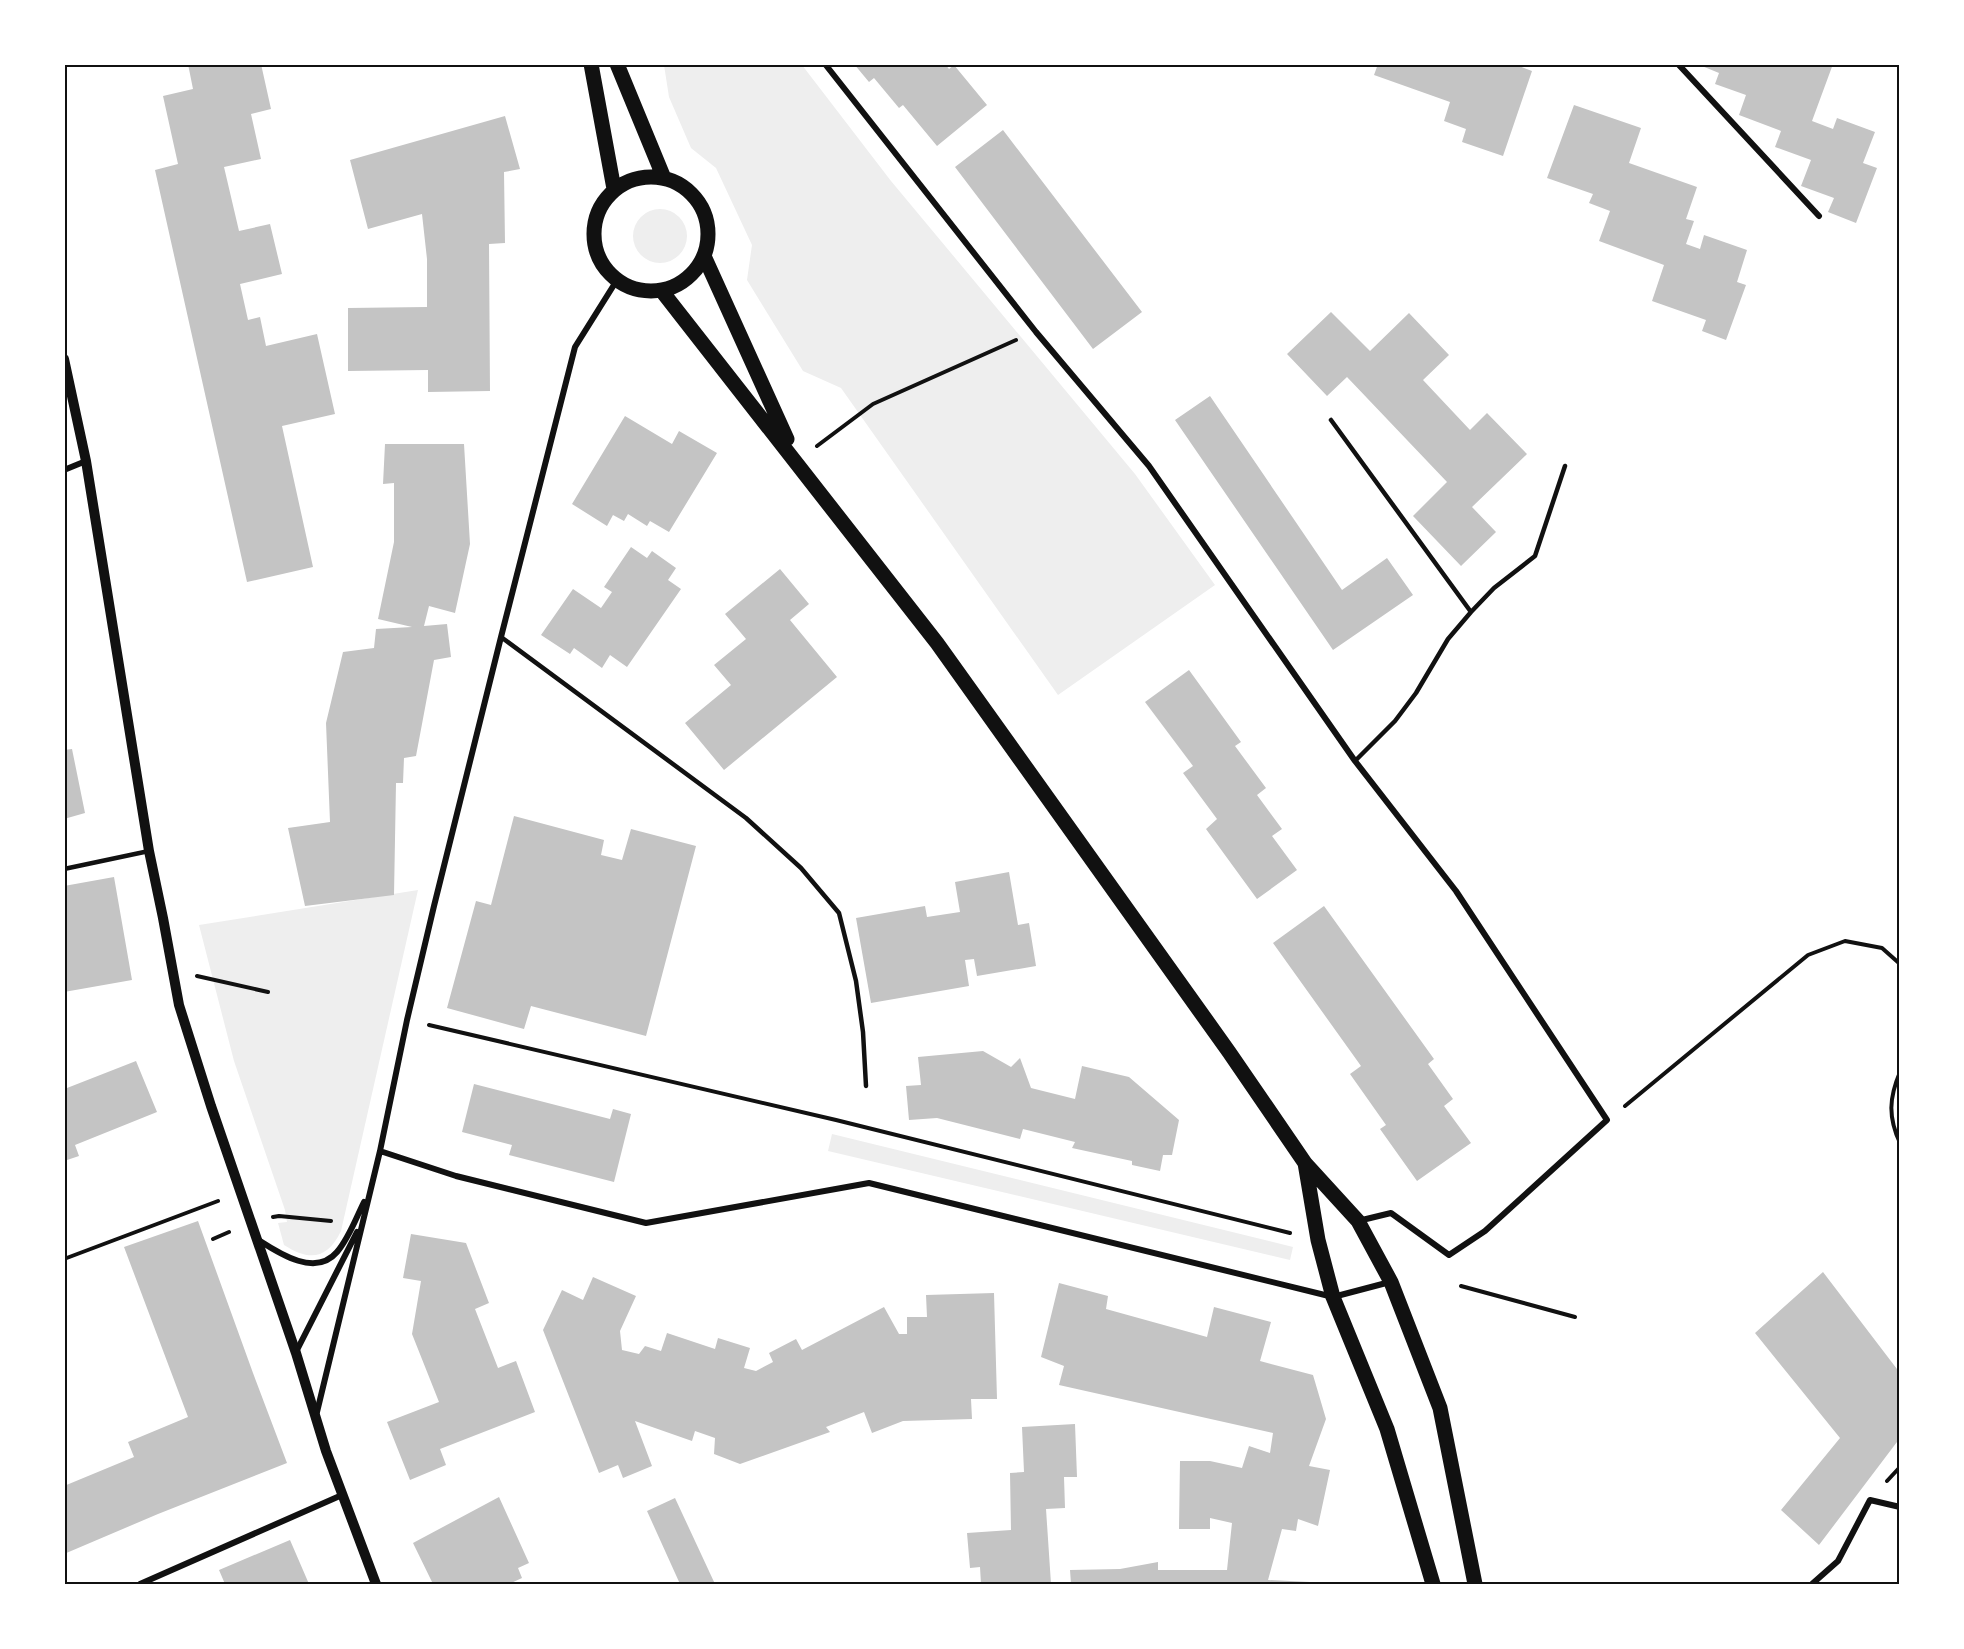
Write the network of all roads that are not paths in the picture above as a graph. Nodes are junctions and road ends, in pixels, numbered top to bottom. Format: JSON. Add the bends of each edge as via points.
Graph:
{"nodes":[{"id":1,"x":617,"y":64,"type":"edge"},
{"id":2,"x":825,"y":64,"type":"edge"},
{"id":3,"x":1678,"y":64,"type":"edge"},
{"id":4,"x":590,"y":65,"type":"edge"},
{"id":5,"x":664,"y":178,"type":"junction"},
{"id":6,"x":614,"y":189,"type":"junction"},
{"id":7,"x":1819,"y":216,"type":"dead end"},
{"id":8,"x":704,"y":256,"type":"junction"},
{"id":9,"x":617,"y":280,"type":"junction"},
{"id":10,"x":661,"y":290,"type":"junction"},
{"id":11,"x":64,"y":359,"type":"edge"},
{"id":12,"x":1331,"y":420,"type":"dead end"},
{"id":13,"x":86,"y":461,"type":"junction"},
{"id":14,"x":796,"y":461,"type":"junction"},
{"id":15,"x":1565,"y":466,"type":"dead end"},
{"id":16,"x":64,"y":470,"type":"edge"},
{"id":17,"x":1471,"y":612,"type":"junction"},
{"id":18,"x":501,"y":637,"type":"junction"},
{"id":19,"x":1355,"y":761,"type":"junction"},
{"id":20,"x":148,"y":851,"type":"junction"},
{"id":21,"x":64,"y":869,"type":"edge"},
{"id":22,"x":866,"y":1086,"type":"dead end"},
{"id":23,"x":380,"y":1151,"type":"junction"},
{"id":24,"x":1305,"y":1163,"type":"junction"},
{"id":25,"x":370,"y":1191,"type":"junction"},
{"id":26,"x":1358,"y":1221,"type":"junction"},
{"id":27,"x":362,"y":1224,"type":"junction"},
{"id":28,"x":257,"y":1240,"type":"junction"},
{"id":29,"x":1391,"y":1282,"type":"junction"},
{"id":30,"x":1333,"y":1297,"type":"junction"},
{"id":31,"x":296,"y":1353,"type":"junction"},
{"id":32,"x":315,"y":1418,"type":"junction"},
{"id":33,"x":342,"y":1495,"type":"junction"},
{"id":34,"x":1899,"y":1508,"type":"edge"},
{"id":35,"x":140,"y":1584,"type":"edge"},
{"id":36,"x":376,"y":1584,"type":"edge"},
{"id":37,"x":1433,"y":1584,"type":"edge"},
{"id":38,"x":1475,"y":1584,"type":"edge"},
{"id":39,"x":1812,"y":1584,"type":"edge"}],
"edges":[{"from":1,"to":5,"type":"main road"},
{"from":2,"to":19,"type":"street","via":[[1036,332],[1149,466]]},
{"from":3,"to":7,"type":"street"},
{"from":4,"to":6,"type":"main road"},
{"from":5,"to":6,"type":"main road","via":[[643,176]]},
{"from":5,"to":8,"type":"main road","via":[[689,191],[705,214],[708,228]]},
{"from":6,"to":9,"type":"main road","via":[[598,210],[593,235],[599,260]]},
{"from":8,"to":10,"type":"main road","via":[[687,278]]},
{"from":8,"to":14,"type":"main road"},
{"from":9,"to":10,"type":"main road","via":[[638,290]]},
{"from":9,"to":18,"type":"street","via":[[575,348]]},
{"from":10,"to":14,"type":"main road"},
{"from":11,"to":13,"type":"street"},
{"from":12,"to":17,"type":"lane"},
{"from":13,"to":16,"type":"street"},
{"from":13,"to":20,"type":"street"},
{"from":14,"to":24,"type":"main road","via":[[944,653]]},
{"from":15,"to":17,"type":"lane","via":[[1535,556]]},
{"from":17,"to":19,"type":"lane","via":[[1448,639],[1395,721]]},
{"from":18,"to":22,"type":"lane","via":[[746,818],[801,868],[839,913],[856,981]]},
{"from":18,"to":23,"type":"street"},
{"from":19,"to":26,"type":"street","via":[[1456,891],[1607,1120],[1485,1231],[1449,1255],[1391,1213]]},
{"from":20,"to":21,"type":"lane"},
{"from":20,"to":28,"type":"street","via":[[182,1016]]},
{"from":23,"to":25,"type":"street"},
{"from":23,"to":30,"type":"street","via":[[456,1176],[646,1223],[869,1183]]},
{"from":24,"to":26,"type":"main road"},
{"from":24,"to":30,"type":"main road","via":[[1318,1240]]},
{"from":25,"to":27,"type":"street"},
{"from":25,"to":28,"type":"street","via":[[336,1253],[328,1259],[316,1263],[288,1259]]},
{"from":26,"to":29,"type":"main road"},
{"from":27,"to":31,"type":"street"},
{"from":27,"to":32,"type":"street"},
{"from":28,"to":31,"type":"street"},
{"from":29,"to":30,"type":"street"},
{"from":29,"to":38,"type":"main road","via":[[1440,1408]]},
{"from":30,"to":37,"type":"main road","via":[[1387,1429]]},
{"from":31,"to":32,"type":"street"},
{"from":32,"to":33,"type":"street"},
{"from":33,"to":35,"type":"street"},
{"from":33,"to":36,"type":"street"},
{"from":34,"to":39,"type":"street","via":[[1870,1500],[1838,1561]]}]}
